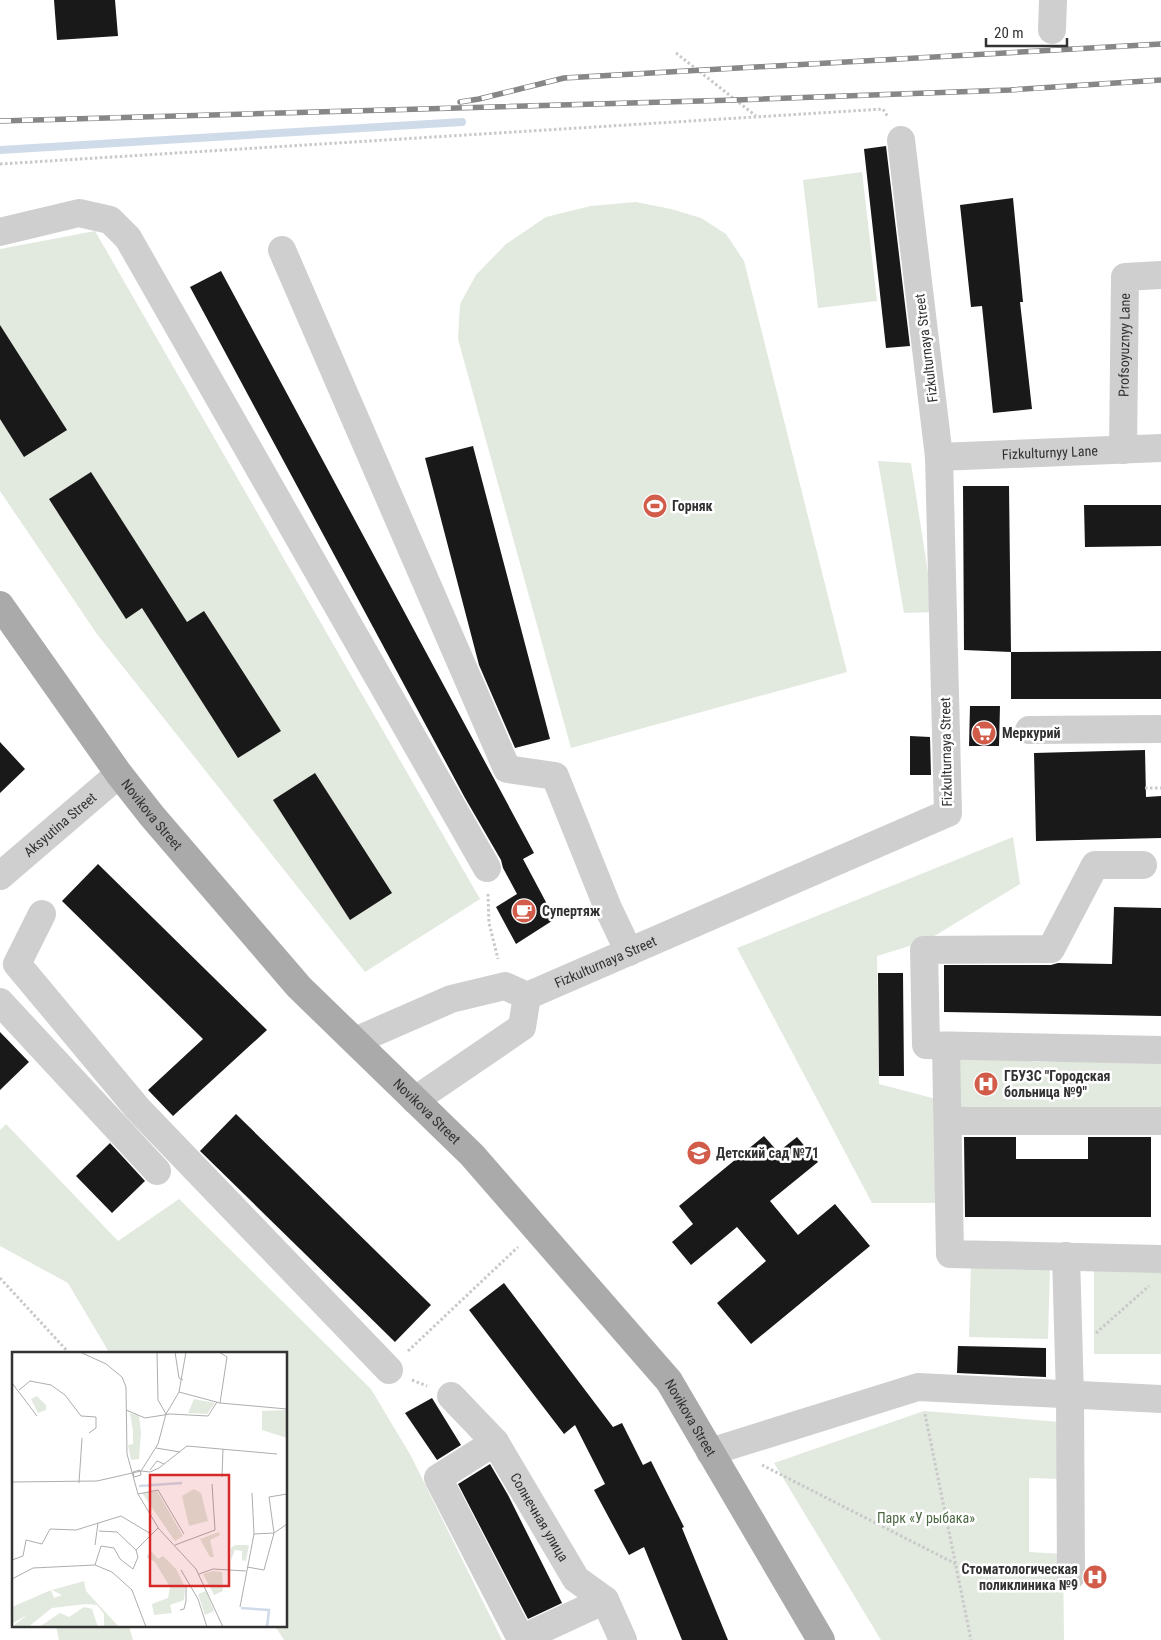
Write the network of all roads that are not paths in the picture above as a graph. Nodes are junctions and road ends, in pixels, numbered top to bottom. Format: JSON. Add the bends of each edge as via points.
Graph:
{"nodes":[{"id":1,"x":1053,"y":0,"type":"edge"},
{"id":2,"x":1052,"y":30,"type":"dead end"},
{"id":3,"x":901,"y":140,"type":"road end"},
{"id":4,"x":0,"y":232,"type":"edge"},
{"id":5,"x":282,"y":250,"type":"dead end"},
{"id":6,"x":1161,"y":275,"type":"edge"},
{"id":7,"x":1161,"y":448,"type":"edge"},
{"id":8,"x":1122,"y":450,"type":"junction"},
{"id":9,"x":939,"y":457,"type":"junction"},
{"id":10,"x":0,"y":605,"type":"edge"},
{"id":11,"x":1161,"y":729,"type":"edge"},
{"id":12,"x":1030,"y":730,"type":"dead end"},
{"id":13,"x":119,"y":774,"type":"junction"},
{"id":14,"x":1143,"y":865,"type":"dead end"},
{"id":15,"x":487,"y":868,"type":"road end"},
{"id":16,"x":0,"y":876,"type":"edge"},
{"id":17,"x":42,"y":914,"type":"dead end"},
{"id":18,"x":629,"y":952,"type":"junction"},
{"id":19,"x":516,"y":991,"type":"junction"},
{"id":20,"x":0,"y":1002,"type":"edge"},
{"id":21,"x":355,"y":1041,"type":"junction"},
{"id":22,"x":946,"y":1047,"type":"junction"},
{"id":23,"x":1161,"y":1050,"type":"edge"},
{"id":24,"x":415,"y":1100,"type":"junction"},
{"id":25,"x":948,"y":1121,"type":"junction"},
{"id":26,"x":1161,"y":1121,"type":"edge"},
{"id":27,"x":157,"y":1171,"type":"dead end"},
{"id":28,"x":1066,"y":1256,"type":"junction"},
{"id":29,"x":1157,"y":1271,"type":"edge"},
{"id":30,"x":389,"y":1370,"type":"road end"},
{"id":31,"x":451,"y":1396,"type":"road end"},
{"id":32,"x":1070,"y":1396,"type":"junction"},
{"id":33,"x":1161,"y":1399,"type":"edge"},
{"id":34,"x":495,"y":1442,"type":"junction"},
{"id":35,"x":710,"y":1452,"type":"junction"},
{"id":36,"x":1071,"y":1576,"type":"dead end"},
{"id":37,"x":605,"y":1600,"type":"junction"},
{"id":38,"x":521,"y":1639,"type":"edge"},
{"id":39,"x":623,"y":1640,"type":"edge"},
{"id":40,"x":821,"y":1640,"type":"edge"}],
"edges":[{"from":1,"to":2,"type":"street"},
{"from":3,"to":9,"type":"street","name":"Fizkulturnaya Street"},
{"from":4,"to":15,"type":"street","via":[[79,214],[110,220],[128,238]]},
{"from":5,"to":18,"type":"street","via":[[508,769],[556,776],[608,908]]},
{"from":6,"to":8,"type":"street","name":"Profsoyuznyy Lane","via":[[1125,276]]},
{"from":7,"to":8,"type":"street","name":"Fizkulturnyy Lane"},
{"from":8,"to":9,"type":"street","name":"Fizkulturnyy Lane"},
{"from":9,"to":18,"type":"street","name":"Fizkulturnaya Street","via":[[948,813]]},
{"from":10,"to":13,"type":"main road","name":"Novikova Street"},
{"from":11,"to":12,"type":"street"},
{"from":13,"to":16,"type":"street","name":"Aksyutina Street"},
{"from":13,"to":21,"type":"main road","name":"Novikova Street","via":[[299,987]]},
{"from":14,"to":22,"type":"street","via":[[1095,865],[1051,949],[924,950],[926,1045]]},
{"from":17,"to":30,"type":"street","via":[[17,964],[138,1109]]},
{"from":18,"to":19,"type":"street","name":"Fizkulturnaya Street"},
{"from":19,"to":21,"type":"street","name":"Fizkulturnaya Street","via":[[451,999]]},
{"from":19,"to":24,"type":"street","via":[[522,1027]]},
{"from":20,"to":27,"type":"street"},
{"from":21,"to":24,"type":"main road","name":"Novikova Street"},
{"from":22,"to":23,"type":"street"},
{"from":22,"to":25,"type":"street"},
{"from":24,"to":35,"type":"main road","name":"Novikova Street","via":[[472,1155],[669,1381]]},
{"from":25,"to":26,"type":"street"},
{"from":25,"to":28,"type":"street","via":[[950,1254]]},
{"from":28,"to":29,"type":"street"},
{"from":28,"to":32,"type":"street"},
{"from":31,"to":34,"type":"street","name":"Солнечная улица"},
{"from":32,"to":33,"type":"street"},
{"from":32,"to":35,"type":"street","via":[[918,1387]]},
{"from":32,"to":36,"type":"street"},
{"from":34,"to":37,"type":"street","name":"Солнечная улица","via":[[576,1579]]},
{"from":34,"to":38,"type":"street","via":[[438,1478]]},
{"from":35,"to":40,"type":"main road","name":"Novikova Street"},
{"from":37,"to":38,"type":"street"},
{"from":37,"to":39,"type":"street","name":"Солнечная улица"}]}
